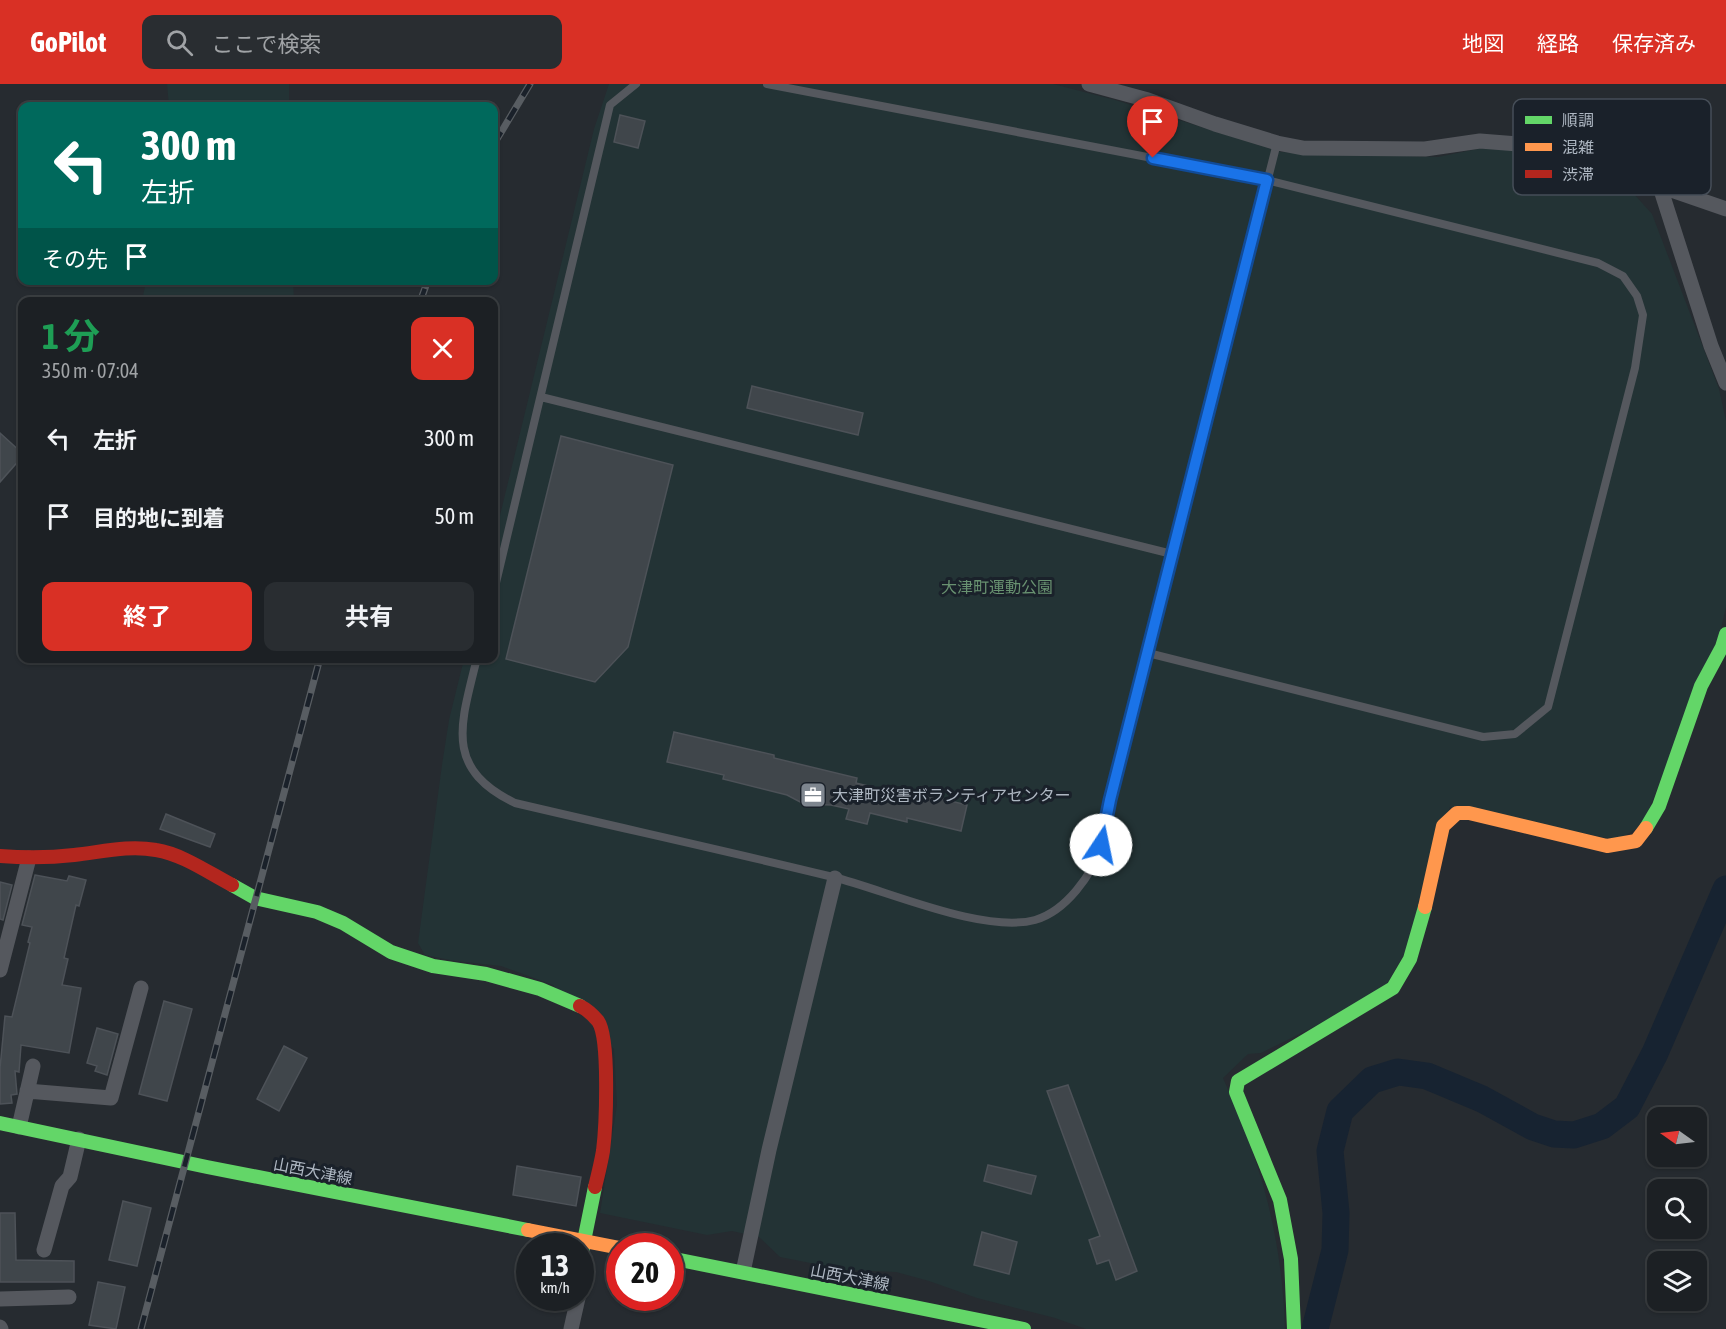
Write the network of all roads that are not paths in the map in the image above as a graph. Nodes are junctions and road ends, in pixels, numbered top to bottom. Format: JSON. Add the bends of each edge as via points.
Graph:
{"nodes":[{"id":1,"x":636,"y":84,"type":"edge"},
{"id":2,"x":767,"y":84,"type":"edge"},
{"id":3,"x":1089,"y":84,"type":"edge"},
{"id":4,"x":1277,"y":143,"type":"junction"},
{"id":5,"x":1513,"y":144,"type":"edge"},
{"id":6,"x":1267,"y":180,"type":"junction"},
{"id":7,"x":1663,"y":195,"type":"edge"},
{"id":8,"x":1684,"y":195,"type":"edge"},
{"id":9,"x":1726,"y":209,"type":"edge"},
{"id":10,"x":1726,"y":383,"type":"edge"},
{"id":11,"x":541,"y":397,"type":"junction"},
{"id":12,"x":1172,"y":554,"type":"junction"},
{"id":13,"x":498,"y":574,"type":"edge"},
{"id":14,"x":1726,"y":634,"type":"edge"},
{"id":15,"x":1148,"y":653,"type":"junction"},
{"id":16,"x":476,"y":663,"type":"edge"},
{"id":17,"x":0,"y":856,"type":"edge"},
{"id":18,"x":29,"y":858,"type":"junction"},
{"id":19,"x":835,"y":878,"type":"junction"},
{"id":20,"x":0,"y":970,"type":"edge"},
{"id":21,"x":141,"y":988,"type":"dead end"},
{"id":22,"x":33,"y":1066,"type":"dead end"},
{"id":23,"x":27,"y":1091,"type":"junction"},
{"id":24,"x":0,"y":1123,"type":"edge"},
{"id":25,"x":19,"y":1126,"type":"junction"},
{"id":26,"x":79,"y":1139,"type":"junction"},
{"id":27,"x":543,"y":1233,"type":"edge"},
{"id":28,"x":586,"y":1233,"type":"edge"},
{"id":29,"x":44,"y":1250,"type":"dead end"},
{"id":30,"x":684,"y":1261,"type":"edge"},
{"id":31,"x":743,"y":1272,"type":"junction"},
{"id":32,"x":69,"y":1297,"type":"dead end"},
{"id":33,"x":0,"y":1299,"type":"edge"},
{"id":34,"x":575,"y":1311,"type":"edge"},
{"id":35,"x":571,"y":1329,"type":"edge"},
{"id":36,"x":1024,"y":1329,"type":"edge"},
{"id":37,"x":1294,"y":1329,"type":"edge"}],
"edges":[{"from":1,"to":11,"type":"lane","via":[[610,105]]},
{"from":2,"to":6,"type":"lane"},
{"from":3,"to":4,"type":"street"},
{"from":4,"to":5,"type":"street","via":[[1360,150],[1442,148],[1480,141]]},
{"from":4,"to":6,"type":"lane"},
{"from":6,"to":12,"type":"lane"},
{"from":6,"to":15,"type":"lane","via":[[1598,262],[1623,276],[1637,296],[1643,315],[1635,368],[1548,707],[1515,734],[1483,737]]},
{"from":7,"to":10,"type":"street"},
{"from":8,"to":9,"type":"street"},
{"from":11,"to":12,"type":"lane"},
{"from":11,"to":13,"type":"lane"},
{"from":12,"to":15,"type":"lane"},
{"from":14,"to":37,"type":"street","via":[[1701,686],[1659,806],[1636,841],[1607,846],[1457,813],[1443,826],[1412,957],[1401,981],[1238,1081],[1236,1092],[1280,1200],[1291,1259]]},
{"from":15,"to":19,"type":"lane","via":[[1101,845],[1080,886],[1051,913],[1034,920],[975,920]]},
{"from":16,"to":19,"type":"lane","via":[[461,739],[471,771],[491,792],[515,803]]},
{"from":17,"to":18,"type":"street"},
{"from":18,"to":20,"type":"street"},
{"from":18,"to":28,"type":"street","via":[[126,847],[159,850],[255,898],[317,912],[343,923],[391,952],[433,966],[486,974],[540,989],[586,1009],[598,1022],[604,1047],[606,1103],[603,1150]]},
{"from":19,"to":31,"type":"street"},
{"from":21,"to":23,"type":"street","via":[[111,1098]]},
{"from":22,"to":23,"type":"street"},
{"from":23,"to":25,"type":"street"},
{"from":24,"to":25,"type":"street","name":"山西大津線"},
{"from":25,"to":26,"type":"street","name":"山西大津線"},
{"from":26,"to":27,"type":"street","name":"山西大津線"},
{"from":26,"to":29,"type":"street"},
{"from":30,"to":31,"type":"street","name":"山西大津線"},
{"from":31,"to":36,"type":"street","name":"山西大津線"},
{"from":32,"to":33,"type":"street"},
{"from":34,"to":35,"type":"street"}]}
